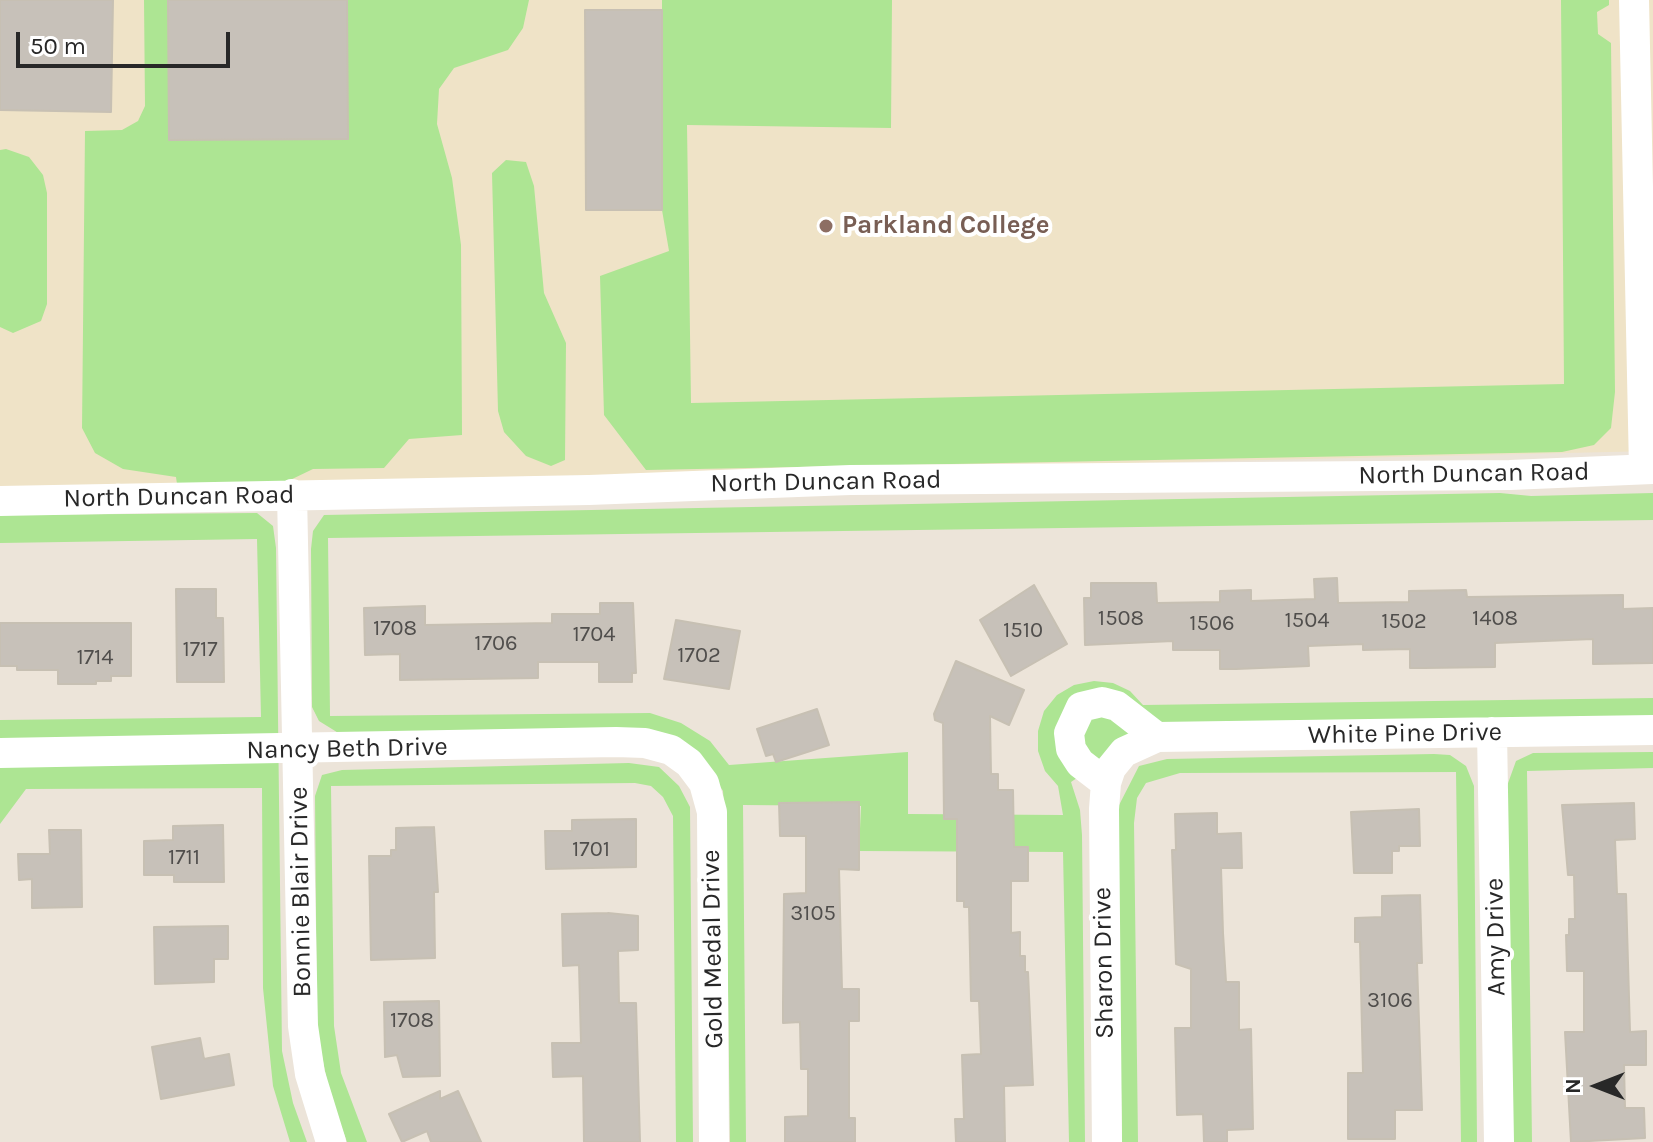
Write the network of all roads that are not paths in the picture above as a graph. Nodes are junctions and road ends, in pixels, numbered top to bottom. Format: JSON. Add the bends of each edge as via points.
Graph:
{"nodes":[{"id":1,"x":1634,"y":0,"type":"edge"},
{"id":2,"x":1649,"y":469,"type":"edge"},
{"id":3,"x":292,"y":494,"type":"junction"},
{"id":4,"x":0,"y":501,"type":"edge"},
{"id":5,"x":1653,"y":730,"type":"edge"},
{"id":6,"x":1492,"y":732,"type":"junction"},
{"id":7,"x":1157,"y":737,"type":"junction"},
{"id":8,"x":298,"y":750,"type":"junction"},
{"id":9,"x":1124,"y":752,"type":"joint"},
{"id":10,"x":0,"y":753,"type":"edge"},
{"id":11,"x":689,"y":763,"type":"joint"},
{"id":12,"x":1106,"y":783,"type":"junction"},
{"id":13,"x":331,"y":1142,"type":"edge"},
{"id":14,"x":714,"y":1142,"type":"edge"},
{"id":15,"x":1107,"y":1142,"type":"edge"},
{"id":16,"x":1499,"y":1142,"type":"edge"}],
"edges":[{"from":1,"to":2,"type":"street"},
{"from":2,"to":3,"type":"street","name":"North Duncan Road"},
{"from":3,"to":4,"type":"street","name":"North Duncan Road"},
{"from":3,"to":8,"type":"street","name":"Bonnie Blair Drive"},
{"from":5,"to":6,"type":"street","name":"White Pine Drive"},
{"from":6,"to":7,"type":"street","name":"White Pine Drive"},
{"from":6,"to":16,"type":"street","name":"Amy Drive"},
{"from":7,"to":9,"type":"street","name":"White Pine Drive"},
{"from":7,"to":12,"type":"street","via":[[1117,706],[1089,703],[1075,715],[1071,749]]},
{"from":8,"to":10,"type":"street","name":"Nancy Beth Drive"},
{"from":8,"to":11,"type":"street","name":"Nancy Beth Drive","via":[[627,742],[671,750]]},
{"from":8,"to":13,"type":"street","name":"Bonnie Blair Drive","via":[[303,1026],[310,1074]]},
{"from":9,"to":12,"type":"street","name":"Sharon Drive"},
{"from":11,"to":14,"type":"street","name":"Gold Medal Drive","via":[[704,783],[712,812]]},
{"from":12,"to":15,"type":"street","name":"Sharon Drive"}]}
